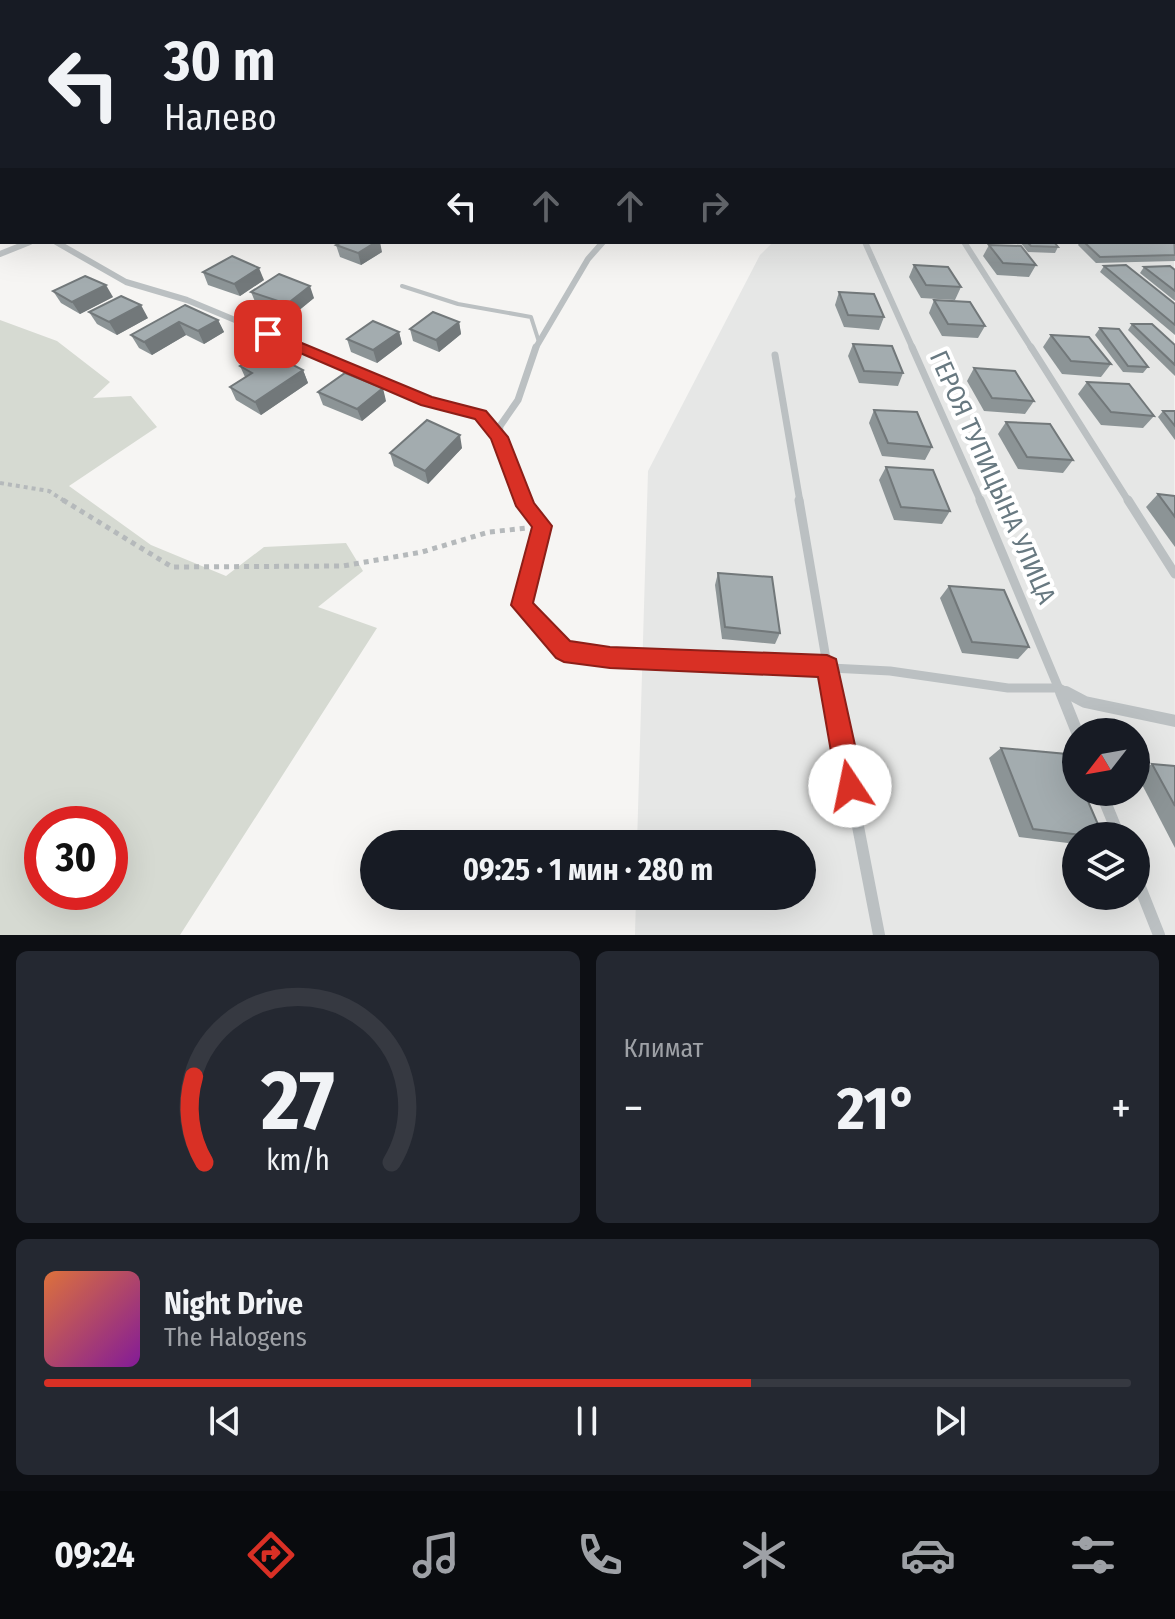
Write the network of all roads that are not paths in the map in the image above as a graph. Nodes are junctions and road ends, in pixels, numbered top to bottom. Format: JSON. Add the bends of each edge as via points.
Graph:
{"nodes":[{"id":1,"x":25,"y":244,"type":"edge"},
{"id":2,"x":60,"y":244,"type":"edge"},
{"id":3,"x":601,"y":244,"type":"edge"},
{"id":4,"x":866,"y":244,"type":"edge"},
{"id":5,"x":965,"y":244,"type":"edge"},
{"id":6,"x":0,"y":254,"type":"edge"},
{"id":7,"x":402,"y":286,"type":"dead end"},
{"id":8,"x":539,"y":342,"type":"junction"},
{"id":9,"x":775,"y":355,"type":"dead end"},
{"id":10,"x":499,"y":437,"type":"junction"},
{"id":11,"x":1175,"y":574,"type":"edge"},
{"id":12,"x":827,"y":666,"type":"junction"},
{"id":13,"x":1059,"y":688,"type":"junction"},
{"id":14,"x":1071,"y":718,"type":"edge"},
{"id":15,"x":1175,"y":721,"type":"edge"},
{"id":16,"x":1149,"y":910,"type":"edge"},
{"id":17,"x":879,"y":935,"type":"edge"},
{"id":18,"x":1159,"y":935,"type":"edge"}],
"edges":[{"from":1,"to":6,"type":"street"},
{"from":2,"to":10,"type":"street","via":[[126,282],[187,300],[427,401],[480,415]]},
{"from":3,"to":8,"type":"street"},
{"from":4,"to":13,"type":"street","name":"ГЕРОЯ ТУПИЦЫНА УЛИЦА"},
{"from":5,"to":11,"type":"street"},
{"from":7,"to":8,"type":"lane","via":[[458,304],[531,317]]},
{"from":8,"to":10,"type":"street"},
{"from":9,"to":12,"type":"street"},
{"from":10,"to":12,"type":"street","via":[[526,506],[542,526],[522,605],[564,651]]},
{"from":12,"to":13,"type":"street","via":[[1008,688]]},
{"from":12,"to":17,"type":"street"},
{"from":13,"to":14,"type":"street","name":"ГЕРОЯ ТУПИЦЫНА УЛИЦА"},
{"from":13,"to":15,"type":"street","via":[[1085,702]]},
{"from":16,"to":18,"type":"street"}]}
